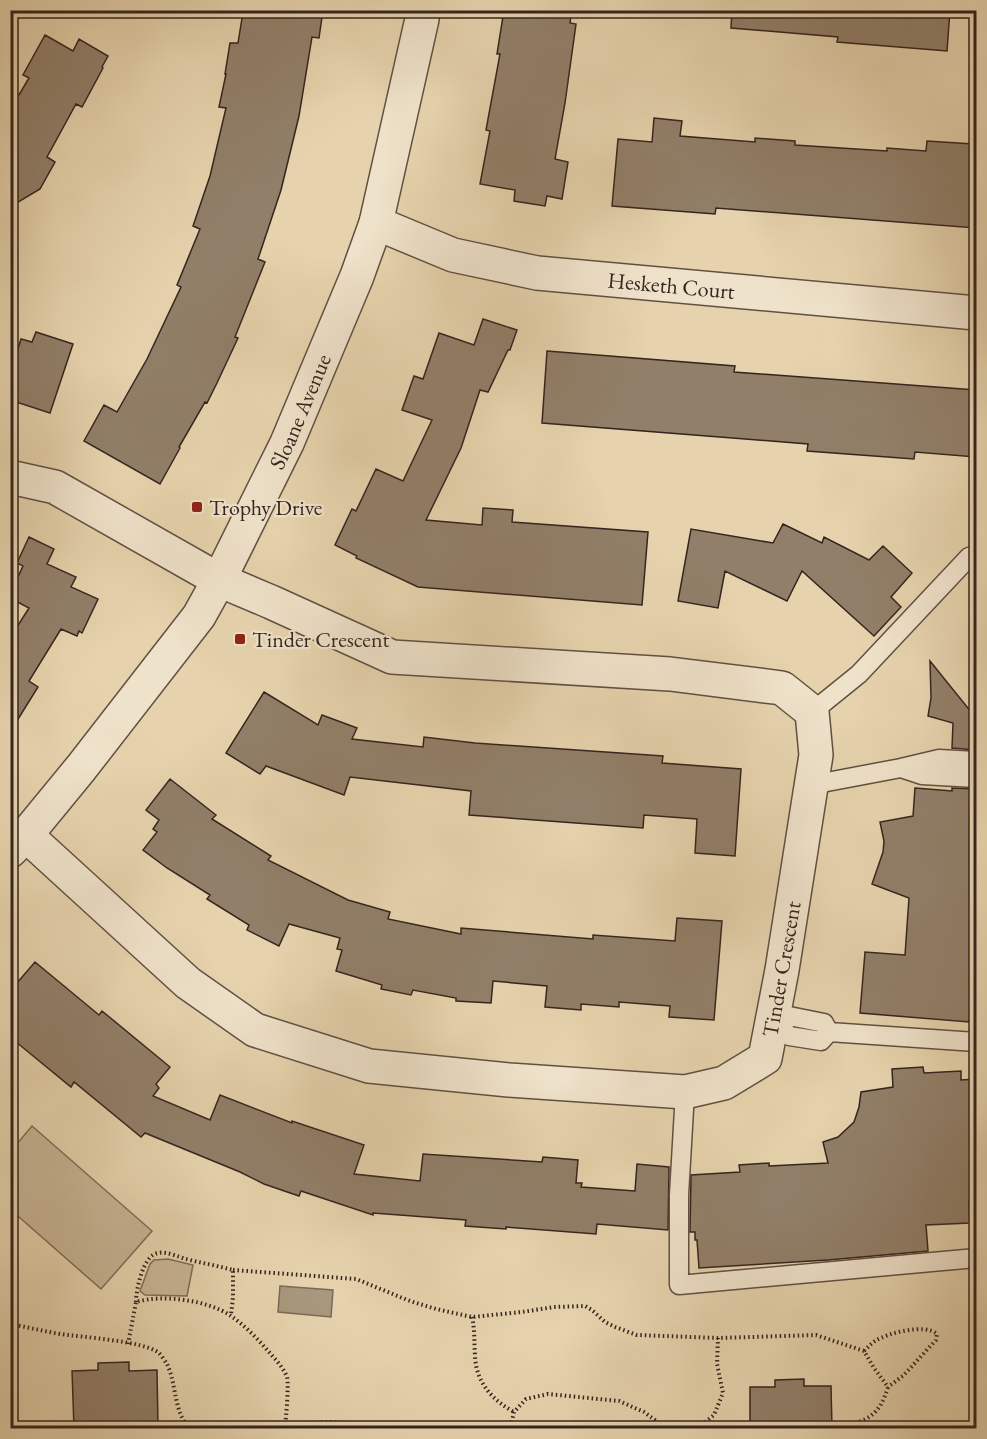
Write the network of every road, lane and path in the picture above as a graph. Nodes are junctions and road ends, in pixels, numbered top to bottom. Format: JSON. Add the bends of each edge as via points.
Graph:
{"nodes":[{"id":1,"x":422,"y":10,"type":"edge"},
{"id":2,"x":376,"y":223,"type":"junction"},
{"id":3,"x":976,"y":313,"type":"edge"},
{"id":4,"x":10,"y":477,"type":"edge"},
{"id":5,"x":976,"y":555,"type":"edge"},
{"id":6,"x":219,"y":580,"type":"junction"},
{"id":7,"x":812,"y":712,"type":"junction"},
{"id":8,"x":976,"y":761,"type":"edge"},
{"id":9,"x":901,"y":768,"type":"junction"},
{"id":10,"x":976,"y":778,"type":"edge"},
{"id":11,"x":811,"y":785,"type":"junction"},
{"id":12,"x":18,"y":843,"type":"edge"},
{"id":13,"x":776,"y":1026,"type":"junction"},
{"id":14,"x":976,"y":1042,"type":"edge"},
{"id":15,"x":686,"y":1092,"type":"junction"},
{"id":16,"x":976,"y":1258,"type":"edge"},
{"id":17,"x":233,"y":1270,"type":"junction"},
{"id":18,"x":136,"y":1302,"type":"junction"},
{"id":19,"x":231,"y":1316,"type":"junction"},
{"id":20,"x":472,"y":1317,"type":"junction"},
{"id":21,"x":10,"y":1324,"type":"edge"},
{"id":22,"x":718,"y":1338,"type":"junction"},
{"id":23,"x":128,"y":1344,"type":"junction"},
{"id":24,"x":864,"y":1351,"type":"junction"},
{"id":25,"x":888,"y":1387,"type":"junction"},
{"id":26,"x":514,"y":1412,"type":"junction"},
{"id":27,"x":842,"y":1426,"type":"dead end"},
{"id":28,"x":189,"y":1428,"type":"edge"},
{"id":29,"x":285,"y":1428,"type":"edge"},
{"id":30,"x":295,"y":1428,"type":"edge"},
{"id":31,"x":381,"y":1428,"type":"edge"},
{"id":32,"x":460,"y":1428,"type":"edge"},
{"id":33,"x":666,"y":1428,"type":"edge"},
{"id":34,"x":698,"y":1428,"type":"edge"}],
"edges":[{"from":1,"to":2,"type":"street","name":"Sloane Avenue"},
{"from":2,"to":3,"type":"street","name":"Hesketh Court","via":[[453,255],[537,273]]},
{"from":2,"to":6,"type":"street","name":"Sloane Avenue","via":[[287,443]]},
{"from":4,"to":6,"type":"street","via":[[55,487]]},
{"from":5,"to":7,"type":"lane","via":[[969,557],[859,674]]},
{"from":6,"to":7,"type":"street","via":[[393,657],[670,674],[782,688]]},
{"from":6,"to":12,"type":"street","name":"Sloane Avenue","via":[[199,616]]},
{"from":7,"to":11,"type":"street","name":"Tinder Crescent","via":[[816,754]]},
{"from":8,"to":9,"type":"lane","via":[[939,759]]},
{"from":9,"to":10,"type":"lane","via":[[922,775]]},
{"from":9,"to":11,"type":"lane"},
{"from":11,"to":13,"type":"street","name":"Tinder Crescent"},
{"from":12,"to":15,"type":"street","name":"Tinder Crescent","via":[[188,984],[255,1030],[369,1066]]},
{"from":13,"to":14,"type":"lane","via":[[789,1036],[820,1041],[829,1032]]},
{"from":13,"to":15,"type":"street","name":"Tinder Crescent","via":[[765,1058],[724,1083]]},
{"from":15,"to":16,"type":"lane","via":[[679,1195],[679,1285]]},
{"from":17,"to":18,"type":"path","via":[[158,1253],[146,1264]]},
{"from":17,"to":19,"type":"path"},
{"from":17,"to":20,"type":"path","via":[[356,1279],[410,1301]]},
{"from":18,"to":19,"type":"path","via":[[175,1298]]},
{"from":18,"to":23,"type":"path"},
{"from":19,"to":29,"type":"path","via":[[264,1345],[284,1371],[288,1381]]},
{"from":20,"to":22,"type":"path","via":[[585,1306],[605,1322],[637,1335]]},
{"from":20,"to":26,"type":"path","via":[[476,1366],[483,1383],[493,1398]]},
{"from":21,"to":23,"type":"path"},
{"from":22,"to":24,"type":"path","via":[[816,1335]]},
{"from":22,"to":34,"type":"path","via":[[717,1364],[723,1393],[714,1415]]},
{"from":23,"to":28,"type":"path","via":[[159,1353],[167,1364],[177,1406]]},
{"from":24,"to":25,"type":"path"},
{"from":24,"to":25,"type":"path","via":[[873,1342],[899,1332],[928,1329],[937,1334],[904,1375]]},
{"from":25,"to":27,"type":"path","via":[[878,1410],[865,1420]]},
{"from":26,"to":32,"type":"path","via":[[511,1425]]},
{"from":26,"to":33,"type":"path","via":[[526,1399],[548,1394],[620,1401]]},
{"from":30,"to":31,"type":"path","via":[[321,1422]]}]}
